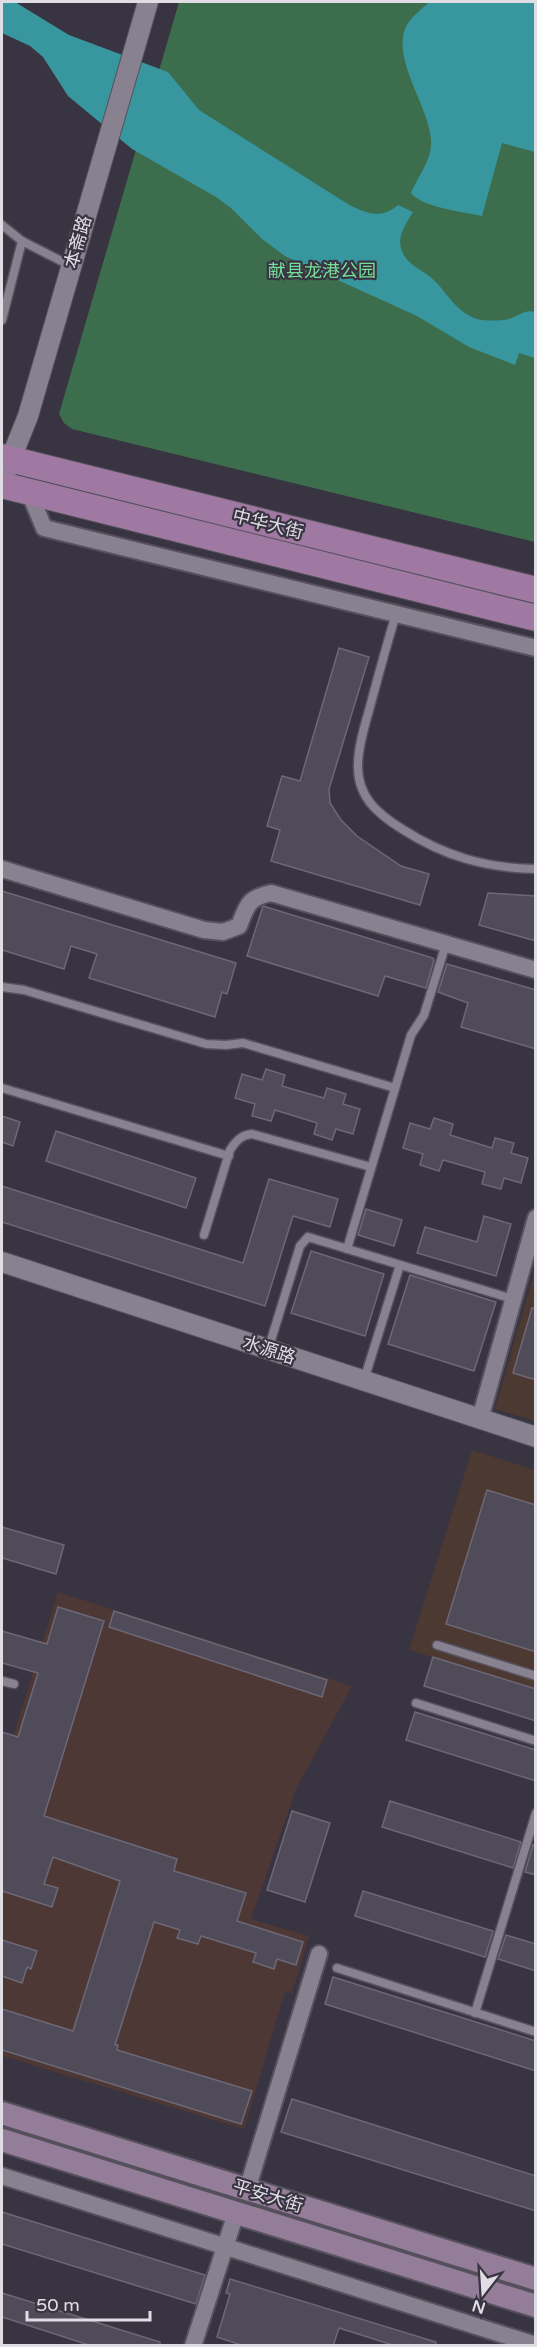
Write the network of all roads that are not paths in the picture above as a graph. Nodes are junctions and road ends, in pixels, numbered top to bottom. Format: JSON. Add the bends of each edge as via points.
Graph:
{"nodes":[{"id":1,"x":148,"y":2,"type":"edge"},
{"id":2,"x":2,"y":225,"type":"edge"},
{"id":3,"x":22,"y":241,"type":"junction"},
{"id":4,"x":71,"y":266,"type":"junction"},
{"id":5,"x":2,"y":320,"type":"edge"},
{"id":6,"x":4,"y":470,"type":"edge"},
{"id":7,"x":28,"y":492,"type":"junction"},
{"id":8,"x":536,"y":590,"type":"edge"},
{"id":9,"x":396,"y":614,"type":"junction"},
{"id":10,"x":536,"y":618,"type":"edge"},
{"id":11,"x":536,"y":648,"type":"edge"},
{"id":12,"x":2,"y":869,"type":"edge"},
{"id":13,"x":536,"y":869,"type":"edge"},
{"id":14,"x":446,"y":944,"type":"junction"},
{"id":15,"x":536,"y":970,"type":"edge"},
{"id":16,"x":2,"y":987,"type":"edge"},
{"id":17,"x":2,"y":1088,"type":"edge"},
{"id":18,"x":395,"y":1088,"type":"junction"},
{"id":19,"x":229,"y":1156,"type":"junction"},
{"id":20,"x":371,"y":1167,"type":"junction"},
{"id":21,"x":536,"y":1218,"type":"edge"},
{"id":22,"x":204,"y":1234,"type":"dead end"},
{"id":23,"x":347,"y":1249,"type":"junction"},
{"id":24,"x":2,"y":1262,"type":"edge"},
{"id":25,"x":400,"y":1265,"type":"junction"},
{"id":26,"x":513,"y":1299,"type":"junction"},
{"id":27,"x":268,"y":1350,"type":"junction"},
{"id":28,"x":364,"y":1381,"type":"junction"},
{"id":29,"x":480,"y":1419,"type":"junction"},
{"id":30,"x":536,"y":1437,"type":"edge"},
{"id":31,"x":437,"y":1645,"type":"dead end"},
{"id":32,"x":536,"y":1676,"type":"edge"},
{"id":33,"x":2,"y":1680,"type":"edge"},
{"id":34,"x":14,"y":1684,"type":"dead end"},
{"id":35,"x":416,"y":1703,"type":"dead end"},
{"id":36,"x":536,"y":1741,"type":"edge"},
{"id":37,"x":536,"y":1812,"type":"edge"},
{"id":38,"x":319,"y":1954,"type":"dead end"},
{"id":39,"x":337,"y":1968,"type":"dead end"},
{"id":40,"x":475,"y":2013,"type":"junction"},
{"id":41,"x":536,"y":2032,"type":"edge"},
{"id":42,"x":2,"y":2113,"type":"edge"},
{"id":43,"x":2,"y":2140,"type":"edge"},
{"id":44,"x":2,"y":2176,"type":"edge"},
{"id":45,"x":247,"y":2190,"type":"junction"},
{"id":46,"x":236,"y":2213,"type":"junction"},
{"id":47,"x":225,"y":2247,"type":"junction"},
{"id":48,"x":536,"y":2279,"type":"edge"},
{"id":49,"x":536,"y":2306,"type":"edge"},
{"id":50,"x":536,"y":2345,"type":"edge"},
{"id":51,"x":193,"y":2346,"type":"edge"}],
"edges":[{"from":1,"to":4,"type":"street","name":"本斋路"},
{"from":2,"to":3,"type":"lane"},
{"from":3,"to":4,"type":"lane"},
{"from":3,"to":5,"type":"lane"},
{"from":4,"to":6,"type":"street","name":"本斋路","via":[[28,416]]},
{"from":6,"to":7,"type":"main road","name":"中华大街"},
{"from":6,"to":8,"type":"main road","name":"中华大街"},
{"from":7,"to":9,"type":"street","via":[[44,528]]},
{"from":7,"to":10,"type":"main road","name":"中华大街"},
{"from":9,"to":11,"type":"street"},
{"from":9,"to":13,"type":"lane","via":[[365,723],[358,765],[366,798],[381,816],[442,852],[474,862]]},
{"from":12,"to":14,"type":"street","via":[[204,930],[223,932],[239,926],[247,905],[256,896],[271,892]]},
{"from":14,"to":15,"type":"street"},
{"from":14,"to":18,"type":"lane"},
{"from":16,"to":18,"type":"lane","via":[[24,990],[206,1044],[243,1043]]},
{"from":17,"to":19,"type":"lane"},
{"from":18,"to":20,"type":"lane"},
{"from":19,"to":20,"type":"lane","via":[[237,1140],[252,1134]]},
{"from":19,"to":22,"type":"lane"},
{"from":20,"to":23,"type":"lane"},
{"from":21,"to":26,"type":"street"},
{"from":23,"to":25,"type":"lane"},
{"from":23,"to":27,"type":"lane","via":[[308,1237],[300,1246]]},
{"from":24,"to":27,"type":"street","name":"水源路"},
{"from":25,"to":26,"type":"lane"},
{"from":25,"to":28,"type":"lane"},
{"from":26,"to":29,"type":"street"},
{"from":27,"to":28,"type":"street","name":"水源路"},
{"from":28,"to":29,"type":"street","name":"水源路"},
{"from":29,"to":30,"type":"street","name":"水源路"},
{"from":31,"to":32,"type":"lane"},
{"from":33,"to":34,"type":"lane"},
{"from":35,"to":36,"type":"lane"},
{"from":37,"to":40,"type":"lane"},
{"from":38,"to":45,"type":"street"},
{"from":39,"to":40,"type":"lane"},
{"from":40,"to":41,"type":"lane"},
{"from":42,"to":45,"type":"main road","name":"平安大街"},
{"from":43,"to":46,"type":"main road","name":"平安大街"},
{"from":44,"to":47,"type":"street"},
{"from":45,"to":48,"type":"main road","name":"平安大街"},
{"from":46,"to":47,"type":"street"},
{"from":46,"to":49,"type":"main road","name":"平安大街"},
{"from":47,"to":50,"type":"street"},
{"from":47,"to":51,"type":"street"}]}
